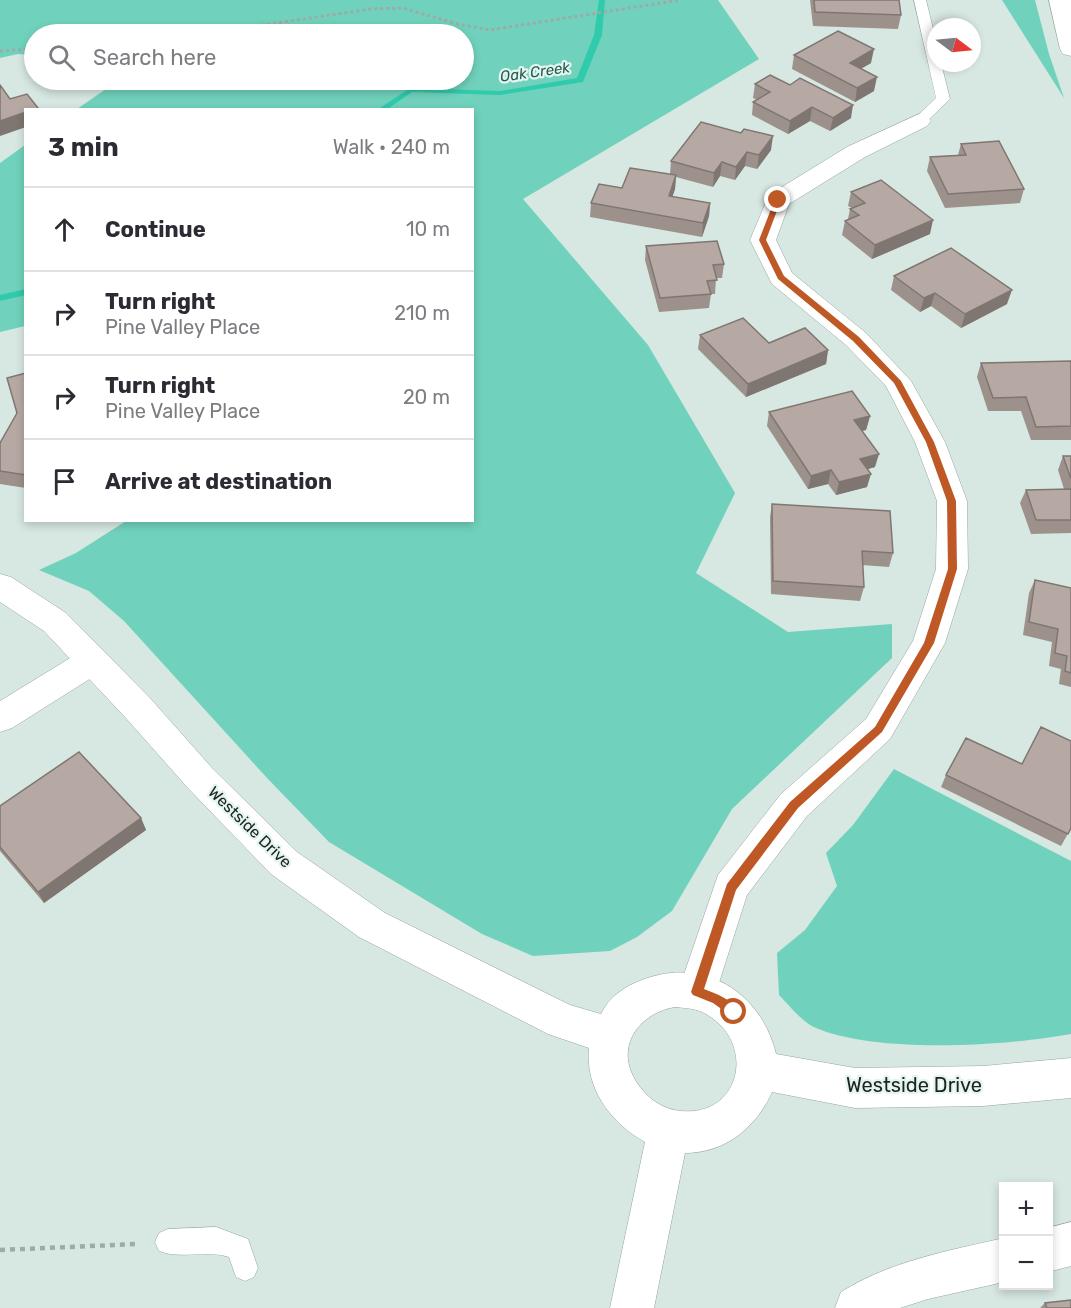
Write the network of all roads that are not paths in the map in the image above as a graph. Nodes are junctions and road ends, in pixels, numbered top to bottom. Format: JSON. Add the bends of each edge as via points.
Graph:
{"nodes":[{"id":1,"x":920,"y":0,"type":"edge"},
{"id":2,"x":1060,"y":0,"type":"edge"},
{"id":3,"x":1071,"y":49,"type":"edge"},
{"id":4,"x":919,"y":121,"type":"joint"},
{"id":5,"x":0,"y":586,"type":"edge"},
{"id":6,"x":92,"y":661,"type":"junction"},
{"id":7,"x":0,"y":718,"type":"edge"},
{"id":8,"x":697,"y":992,"type":"junction"},
{"id":9,"x":610,"y":1036,"type":"junction"},
{"id":10,"x":758,"y":1070,"type":"junction"},
{"id":11,"x":1071,"y":1078,"type":"edge"},
{"id":12,"x":668,"y":1132,"type":"junction"},
{"id":13,"x":168,"y":1242,"type":"road end"},
{"id":14,"x":1071,"y":1244,"type":"edge"},
{"id":15,"x":1053,"y":1249,"type":"edge"},
{"id":16,"x":999,"y":1261,"type":"edge"},
{"id":17,"x":245,"y":1268,"type":"dead end"},
{"id":18,"x":632,"y":1308,"type":"edge"},
{"id":19,"x":857,"y":1308,"type":"edge"}],
"edges":[{"from":1,"to":4,"type":"lane","via":[[943,99]]},
{"from":2,"to":3,"type":"street"},
{"from":4,"to":8,"type":"street","via":[[856,152],[778,200],[763,240],[781,278],[856,339],[897,381],[930,442],[952,501],[952,569],[929,643],[878,729],[794,805],[731,887]]},
{"from":5,"to":6,"type":"street","name":"Westside Drive","via":[[55,622]]},
{"from":6,"to":7,"type":"street"},
{"from":6,"to":9,"type":"street","name":"Westside Drive","via":[[284,863],[372,926],[562,1021]]},
{"from":8,"to":9,"type":"street","via":[[675,989],[635,1002],[620,1017]]},
{"from":8,"to":10,"type":"street","via":[[734,1012],[756,1049]]},
{"from":9,"to":12,"type":"street","via":[[612,1083],[625,1104],[644,1121]]},
{"from":10,"to":11,"type":"street","name":"Westside Drive","via":[[855,1088],[983,1086]]},
{"from":10,"to":12,"type":"street","via":[[751,1093],[738,1113],[718,1127],[693,1133]]},
{"from":12,"to":18,"type":"street"},
{"from":13,"to":17,"type":"lane","via":[[216,1240],[239,1248]]},
{"from":14,"to":15,"type":"street"},
{"from":16,"to":19,"type":"street","via":[[906,1282]]}]}
